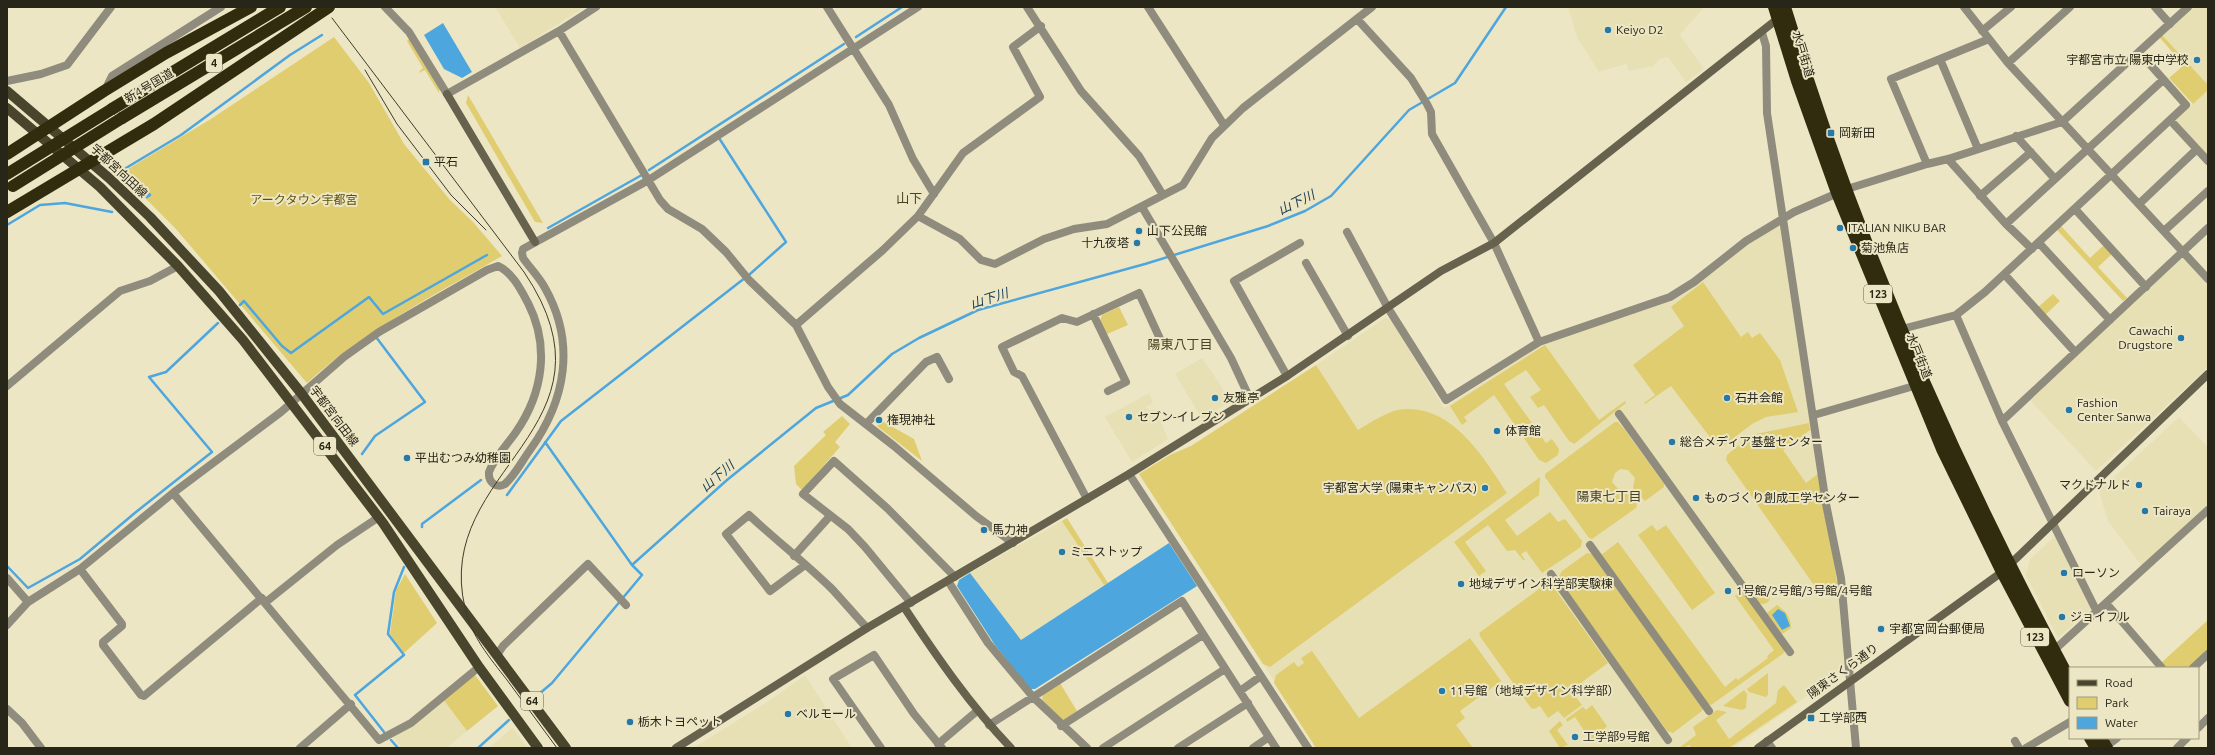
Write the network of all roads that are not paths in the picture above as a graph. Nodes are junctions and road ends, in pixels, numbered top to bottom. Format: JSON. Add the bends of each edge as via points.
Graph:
{"nodes":[{"id":1,"x":111,"y":7,"type":"edge"},
{"id":2,"x":221,"y":7,"type":"edge"},
{"id":3,"x":251,"y":7,"type":"edge"},
{"id":4,"x":280,"y":7,"type":"edge"},
{"id":5,"x":306,"y":7,"type":"edge"},
{"id":6,"x":329,"y":7,"type":"edge"},
{"id":7,"x":385,"y":7,"type":"edge"},
{"id":8,"x":596,"y":7,"type":"edge"},
{"id":9,"x":827,"y":7,"type":"edge"},
{"id":10,"x":918,"y":7,"type":"edge"},
{"id":11,"x":1027,"y":7,"type":"edge"},
{"id":12,"x":1148,"y":7,"type":"edge"},
{"id":13,"x":1372,"y":7,"type":"edge"},
{"id":14,"x":1774,"y":7,"type":"edge"},
{"id":15,"x":1964,"y":7,"type":"edge"},
{"id":16,"x":2011,"y":7,"type":"edge"},
{"id":17,"x":2070,"y":7,"type":"edge"},
{"id":18,"x":2155,"y":7,"type":"edge"},
{"id":19,"x":2188,"y":7,"type":"edge"},
{"id":20,"x":1783,"y":13,"type":"edge"},
{"id":21,"x":1358,"y":20,"type":"junction"},
{"id":22,"x":2170,"y":24,"type":"junction"},
{"id":23,"x":1040,"y":26,"type":"junction"},
{"id":24,"x":559,"y":31,"type":"junction"},
{"id":25,"x":1982,"y":31,"type":"junction"},
{"id":26,"x":1762,"y":33,"type":"junction"},
{"id":27,"x":1989,"y":39,"type":"junction"},
{"id":28,"x":854,"y":48,"type":"junction"},
{"id":29,"x":2140,"y":53,"type":"junction"},
{"id":30,"x":1940,"y":59,"type":"junction"},
{"id":31,"x":2008,"y":63,"type":"junction"},
{"id":32,"x":2163,"y":80,"type":"junction"},
{"id":33,"x":7,"y":81,"type":"edge"},
{"id":34,"x":7,"y":91,"type":"edge"},
{"id":35,"x":104,"y":91,"type":"junction"},
{"id":36,"x":447,"y":94,"type":"junction"},
{"id":37,"x":7,"y":108,"type":"edge"},
{"id":38,"x":2170,"y":120,"type":"junction"},
{"id":39,"x":2062,"y":122,"type":"junction"},
{"id":40,"x":1224,"y":125,"type":"junction"},
{"id":41,"x":50,"y":126,"type":"junction"},
{"id":42,"x":39,"y":134,"type":"junction"},
{"id":43,"x":2016,"y":136,"type":"junction"},
{"id":44,"x":1978,"y":149,"type":"junction"},
{"id":45,"x":2197,"y":149,"type":"junction"},
{"id":46,"x":2088,"y":150,"type":"junction"},
{"id":47,"x":2030,"y":152,"type":"junction"},
{"id":48,"x":7,"y":154,"type":"edge"},
{"id":49,"x":1948,"y":160,"type":"junction"},
{"id":50,"x":2208,"y":161,"type":"edge"},
{"id":51,"x":91,"y":162,"type":"junction"},
{"id":52,"x":1927,"y":164,"type":"junction"},
{"id":53,"x":80,"y":169,"type":"junction"},
{"id":54,"x":7,"y":174,"type":"edge"},
{"id":55,"x":2111,"y":174,"type":"junction"},
{"id":56,"x":2055,"y":179,"type":"junction"},
{"id":57,"x":649,"y":184,"type":"junction"},
{"id":58,"x":10,"y":188,"type":"edge"},
{"id":59,"x":1842,"y":191,"type":"junction"},
{"id":60,"x":2208,"y":191,"type":"edge"},
{"id":61,"x":934,"y":194,"type":"junction"},
{"id":62,"x":1163,"y":195,"type":"junction"},
{"id":63,"x":1980,"y":196,"type":"junction"},
{"id":64,"x":2140,"y":204,"type":"junction"},
{"id":65,"x":1142,"y":207,"type":"junction"},
{"id":66,"x":2075,"y":209,"type":"junction"},
{"id":67,"x":7,"y":212,"type":"edge"},
{"id":68,"x":918,"y":216,"type":"junction"},
{"id":69,"x":1784,"y":218,"type":"junction"},
{"id":70,"x":2006,"y":224,"type":"junction"},
{"id":71,"x":2208,"y":228,"type":"edge"},
{"id":72,"x":2164,"y":231,"type":"junction"},
{"id":73,"x":1347,"y":232,"type":"dead end"},
{"id":74,"x":535,"y":242,"type":"junction"},
{"id":75,"x":1300,"y":243,"type":"dead end"},
{"id":76,"x":1494,"y":243,"type":"junction"},
{"id":77,"x":2039,"y":243,"type":"junction"},
{"id":78,"x":2032,"y":249,"type":"junction"},
{"id":79,"x":2183,"y":252,"type":"junction"},
{"id":80,"x":1306,"y":263,"type":"dead end"},
{"id":81,"x":178,"y":266,"type":"junction"},
{"id":82,"x":2004,"y":274,"type":"junction"},
{"id":83,"x":2208,"y":279,"type":"edge"},
{"id":84,"x":2146,"y":287,"type":"junction"},
{"id":85,"x":1388,"y":308,"type":"junction"},
{"id":86,"x":1093,"y":314,"type":"junction"},
{"id":87,"x":1956,"y":314,"type":"junction"},
{"id":88,"x":2110,"y":320,"type":"junction"},
{"id":89,"x":796,"y":325,"type":"junction"},
{"id":90,"x":1898,"y":330,"type":"junction"},
{"id":91,"x":1348,"y":336,"type":"junction"},
{"id":92,"x":1162,"y":341,"type":"dead end"},
{"id":93,"x":1539,"y":342,"type":"junction"},
{"id":94,"x":2076,"y":352,"type":"junction"},
{"id":95,"x":2208,"y":374,"type":"edge"},
{"id":96,"x":1287,"y":376,"type":"junction"},
{"id":97,"x":949,"y":379,"type":"dead end"},
{"id":98,"x":1921,"y":384,"type":"junction"},
{"id":99,"x":7,"y":386,"type":"edge"},
{"id":100,"x":1108,"y":391,"type":"dead end"},
{"id":101,"x":301,"y":393,"type":"junction"},
{"id":102,"x":1250,"y":399,"type":"junction"},
{"id":103,"x":292,"y":403,"type":"junction"},
{"id":104,"x":1619,"y":414,"type":"dead end"},
{"id":105,"x":1814,"y":415,"type":"junction"},
{"id":106,"x":2002,"y":421,"type":"junction"},
{"id":107,"x":866,"y":424,"type":"junction"},
{"id":108,"x":1129,"y":474,"type":"junction"},
{"id":109,"x":173,"y":493,"type":"junction"},
{"id":110,"x":1087,"y":499,"type":"junction"},
{"id":111,"x":2208,"y":510,"type":"edge"},
{"id":112,"x":830,"y":516,"type":"junction"},
{"id":113,"x":379,"y":517,"type":"junction"},
{"id":114,"x":2053,"y":522,"type":"junction"},
{"id":115,"x":1013,"y":543,"type":"junction"},
{"id":116,"x":1590,"y":545,"type":"dead end"},
{"id":117,"x":794,"y":556,"type":"junction"},
{"id":118,"x":2011,"y":564,"type":"junction"},
{"id":119,"x":805,"y":565,"type":"junction"},
{"id":120,"x":80,"y":569,"type":"junction"},
{"id":121,"x":2002,"y":572,"type":"junction"},
{"id":122,"x":1551,"y":574,"type":"dead end"},
{"id":123,"x":7,"y":578,"type":"edge"},
{"id":124,"x":951,"y":579,"type":"junction"},
{"id":125,"x":264,"y":600,"type":"junction"},
{"id":126,"x":28,"y":602,"type":"junction"},
{"id":127,"x":2106,"y":603,"type":"junction"},
{"id":128,"x":625,"y":604,"type":"dead end"},
{"id":129,"x":907,"y":605,"type":"junction"},
{"id":130,"x":2097,"y":612,"type":"junction"},
{"id":131,"x":7,"y":625,"type":"edge"},
{"id":132,"x":867,"y":628,"type":"junction"},
{"id":133,"x":1203,"y":635,"type":"junction"},
{"id":134,"x":1790,"y":652,"type":"dead end"},
{"id":135,"x":2050,"y":654,"type":"junction"},
{"id":136,"x":2208,"y":654,"type":"edge"},
{"id":137,"x":497,"y":655,"type":"junction"},
{"id":138,"x":479,"y":667,"type":"junction"},
{"id":139,"x":2161,"y":667,"type":"edge"},
{"id":140,"x":2194,"y":667,"type":"edge"},
{"id":141,"x":1225,"y":669,"type":"junction"},
{"id":142,"x":1261,"y":676,"type":"junction"},
{"id":143,"x":2069,"y":679,"type":"edge"},
{"id":144,"x":1851,"y":680,"type":"junction"},
{"id":145,"x":1240,"y":691,"type":"junction"},
{"id":146,"x":1033,"y":697,"type":"junction"},
{"id":147,"x":2069,"y":699,"type":"edge"},
{"id":148,"x":1248,"y":703,"type":"junction"},
{"id":149,"x":351,"y":704,"type":"junction"},
{"id":150,"x":7,"y":709,"type":"edge"},
{"id":151,"x":977,"y":711,"type":"junction"},
{"id":152,"x":1709,"y":711,"type":"dead end"},
{"id":153,"x":2208,"y":718,"type":"edge"},
{"id":154,"x":2069,"y":723,"type":"edge"},
{"id":155,"x":989,"y":725,"type":"junction"},
{"id":156,"x":1062,"y":726,"type":"junction"},
{"id":157,"x":2199,"y":727,"type":"edge"},
{"id":158,"x":1269,"y":738,"type":"junction"},
{"id":159,"x":2092,"y":739,"type":"edge"},
{"id":160,"x":2115,"y":739,"type":"edge"},
{"id":161,"x":2186,"y":739,"type":"edge"},
{"id":162,"x":1668,"y":740,"type":"dead end"},
{"id":163,"x":1770,"y":745,"type":"edge"},
{"id":164,"x":940,"y":746,"type":"edge"},
{"id":165,"x":2103,"y":746,"type":"edge"},
{"id":166,"x":41,"y":748,"type":"edge"},
{"id":167,"x":300,"y":748,"type":"edge"},
{"id":168,"x":538,"y":748,"type":"edge"},
{"id":169,"x":566,"y":748,"type":"edge"},
{"id":170,"x":676,"y":748,"type":"edge"},
{"id":171,"x":881,"y":748,"type":"edge"},
{"id":172,"x":1011,"y":748,"type":"edge"},
{"id":173,"x":1087,"y":748,"type":"edge"},
{"id":174,"x":1103,"y":748,"type":"edge"},
{"id":175,"x":1178,"y":748,"type":"edge"},
{"id":176,"x":1253,"y":748,"type":"edge"},
{"id":177,"x":1276,"y":748,"type":"edge"},
{"id":178,"x":1308,"y":748,"type":"edge"},
{"id":179,"x":1758,"y":748,"type":"edge"},
{"id":180,"x":1856,"y":748,"type":"edge"},
{"id":181,"x":2026,"y":748,"type":"edge"},
{"id":182,"x":2177,"y":748,"type":"edge"}],
"edges":[{"from":1,"to":33,"type":"street","via":[[67,65]]},
{"from":2,"to":35,"type":"street","via":[[112,76]]},
{"from":3,"to":35,"type":"highway","via":[[166,53]]},
{"from":4,"to":54,"type":"highway","name":"新4号国道","number":"4","bridge":true},
{"from":5,"to":58,"type":"highway","name":"新4号国道","number":"4","bridge":true},
{"from":6,"to":51,"type":"highway","via":[[154,124]]},
{"from":7,"to":36,"type":"street","via":[[409,32]]},
{"from":8,"to":24,"type":"street"},
{"from":9,"to":28,"type":"street"},
{"from":10,"to":28,"type":"street"},
{"from":11,"to":23,"type":"street"},
{"from":12,"to":40,"type":"street"},
{"from":13,"to":21,"type":"street"},
{"from":14,"to":20,"type":"highway","name":"水戸街道","number":"123"},
{"from":15,"to":25,"type":"street"},
{"from":16,"to":25,"type":"street"},
{"from":17,"to":31,"type":"street"},
{"from":18,"to":22,"type":"street"},
{"from":19,"to":22,"type":"street"},
{"from":20,"to":26,"type":"street"},
{"from":20,"to":59,"type":"highway","name":"水戸街道","number":"123","via":[[1807,110]]},
{"from":21,"to":40,"type":"street"},
{"from":21,"to":76,"type":"street","via":[[1415,83],[1431,112],[1432,134]]},
{"from":22,"to":29,"type":"street"},
{"from":23,"to":61,"type":"street","via":[[1013,47],[1040,97],[963,153]]},
{"from":23,"to":62,"type":"street","via":[[1081,91],[1139,156]]},
{"from":24,"to":36,"type":"street"},
{"from":24,"to":57,"type":"street"},
{"from":25,"to":27,"type":"street"},
{"from":26,"to":69,"type":"street","via":[[1766,46],[1767,113]]},
{"from":26,"to":76,"type":"street"},
{"from":27,"to":30,"type":"street"},
{"from":27,"to":31,"type":"street"},
{"from":28,"to":57,"type":"street"},
{"from":28,"to":61,"type":"street","via":[[889,106],[913,159]]},
{"from":29,"to":32,"type":"street"},
{"from":29,"to":39,"type":"street"},
{"from":30,"to":44,"type":"street"},
{"from":30,"to":52,"type":"street","via":[[1891,79]]},
{"from":31,"to":39,"type":"street"},
{"from":32,"to":38,"type":"street","via":[[2186,105]]},
{"from":32,"to":46,"type":"street"},
{"from":34,"to":41,"type":"main road","name":"宇都宮向田線"},
{"from":35,"to":41,"type":"highway"},
{"from":36,"to":74,"type":"street"},
{"from":37,"to":42,"type":"main road","name":"宇都宮向田線"},
{"from":38,"to":45,"type":"street"},
{"from":38,"to":55,"type":"street"},
{"from":39,"to":43,"type":"street"},
{"from":39,"to":46,"type":"street"},
{"from":40,"to":62,"type":"street","via":[[1212,138],[1183,185]]},
{"from":41,"to":42,"type":"highway"},
{"from":41,"to":51,"type":"main road","name":"宇都宮向田線","number":"64"},
{"from":42,"to":48,"type":"highway"},
{"from":42,"to":53,"type":"main road","name":"宇都宮向田線","number":"64"},
{"from":43,"to":44,"type":"street"},
{"from":43,"to":47,"type":"street"},
{"from":44,"to":49,"type":"street"},
{"from":45,"to":50,"type":"street"},
{"from":45,"to":64,"type":"street"},
{"from":46,"to":55,"type":"street"},
{"from":46,"to":56,"type":"street"},
{"from":47,"to":56,"type":"street"},
{"from":47,"to":63,"type":"street"},
{"from":49,"to":52,"type":"street"},
{"from":49,"to":63,"type":"street"},
{"from":51,"to":53,"type":"highway"},
{"from":51,"to":101,"type":"main road","name":"宇都宮向田線","number":"64","via":[[145,212],[219,291]]},
{"from":52,"to":59,"type":"street"},
{"from":53,"to":67,"type":"highway"},
{"from":53,"to":81,"type":"main road","name":"宇都宮向田線","number":"64"},
{"from":55,"to":64,"type":"street"},
{"from":55,"to":66,"type":"street"},
{"from":56,"to":70,"type":"street"},
{"from":57,"to":74,"type":"street"},
{"from":57,"to":89,"type":"street","via":[[668,209],[702,229],[749,280]]},
{"from":59,"to":69,"type":"street"},
{"from":59,"to":90,"type":"highway","name":"水戸街道","number":"123"},
{"from":60,"to":72,"type":"street"},
{"from":61,"to":68,"type":"street"},
{"from":62,"to":65,"type":"street"},
{"from":63,"to":70,"type":"street"},
{"from":64,"to":72,"type":"street"},
{"from":65,"to":68,"type":"street","via":[[1107,224],[1074,229],[1044,239],[995,264],[981,260],[960,239]]},
{"from":65,"to":102,"type":"street","via":[[1231,358]]},
{"from":66,"to":77,"type":"street"},
{"from":66,"to":84,"type":"street"},
{"from":68,"to":89,"type":"street","via":[[883,250]]},
{"from":69,"to":93,"type":"street","via":[[1746,241],[1694,282],[1670,297]]},
{"from":69,"to":105,"type":"street"},
{"from":70,"to":78,"type":"street"},
{"from":71,"to":79,"type":"street"},
{"from":72,"to":79,"type":"street"},
{"from":73,"to":85,"type":"street"},
{"from":74,"to":101,"type":"street","via":[[522,253],[545,288],[559,320],[564,358],[561,385],[546,425],[508,481],[501,486],[490,480],[489,472],[525,419],[532,404],[542,368],[542,349],[535,319],[524,295],[508,272],[498,266],[379,332]]},
{"from":75,"to":96,"type":"street","via":[[1234,281]]},
{"from":76,"to":85,"type":"street","via":[[1441,271]]},
{"from":76,"to":93,"type":"street"},
{"from":77,"to":78,"type":"street"},
{"from":77,"to":88,"type":"street"},
{"from":78,"to":82,"type":"street"},
{"from":79,"to":83,"type":"street"},
{"from":79,"to":84,"type":"street"},
{"from":80,"to":91,"type":"street"},
{"from":81,"to":99,"type":"street","via":[[120,291]]},
{"from":81,"to":103,"type":"main road","name":"宇都宮向田線","number":"64","via":[[243,340]]},
{"from":82,"to":87,"type":"street"},
{"from":82,"to":94,"type":"street"},
{"from":84,"to":88,"type":"street"},
{"from":85,"to":91,"type":"street"},
{"from":85,"to":93,"type":"street","via":[[1446,400]]},
{"from":86,"to":92,"type":"street","via":[[1139,293]]},
{"from":86,"to":100,"type":"street","via":[[1126,382]]},
{"from":86,"to":110,"type":"street","via":[[1078,322],[1062,318],[1002,347],[1014,372],[1022,376]]},
{"from":87,"to":90,"type":"street"},
{"from":87,"to":106,"type":"street"},
{"from":88,"to":94,"type":"street"},
{"from":89,"to":107,"type":"street","via":[[840,404]]},
{"from":90,"to":98,"type":"highway","name":"水戸街道","number":"123"},
{"from":91,"to":96,"type":"street"},
{"from":94,"to":106,"type":"street"},
{"from":95,"to":114,"type":"street","name":"陽東さくら通り"},
{"from":96,"to":102,"type":"street"},
{"from":97,"to":107,"type":"street","via":[[937,357],[926,362]]},
{"from":98,"to":105,"type":"street"},
{"from":98,"to":118,"type":"highway","name":"水戸街道","number":"123"},
{"from":98,"to":121,"type":"highway","name":"水戸街道","number":"123","via":[[1954,474]]},
{"from":101,"to":103,"type":"street"},
{"from":101,"to":137,"type":"main road","name":"宇都宮向田線","number":"64"},
{"from":102,"to":108,"type":"street"},
{"from":103,"to":109,"type":"street"},
{"from":103,"to":113,"type":"main road","name":"宇都宮向田線","number":"64"},
{"from":104,"to":134,"type":"street"},
{"from":105,"to":144,"type":"street","via":[[1826,504],[1841,578]]},
{"from":106,"to":114,"type":"street"},
{"from":107,"to":115,"type":"street","via":[[976,516]]},
{"from":108,"to":110,"type":"street"},
{"from":108,"to":142,"type":"street"},
{"from":109,"to":120,"type":"street"},
{"from":109,"to":125,"type":"street"},
{"from":110,"to":115,"type":"street"},
{"from":111,"to":127,"type":"street"},
{"from":112,"to":117,"type":"street"},
{"from":112,"to":124,"type":"street","via":[[803,494],[834,461],[887,508]]},
{"from":112,"to":129,"type":"street","via":[[848,529],[865,547]]},
{"from":113,"to":125,"type":"street"},
{"from":113,"to":138,"type":"main road","name":"宇都宮向田線","number":"64"},
{"from":114,"to":118,"type":"street","name":"陽東さくら通り"},
{"from":114,"to":130,"type":"street"},
{"from":115,"to":124,"type":"street"},
{"from":116,"to":152,"type":"street"},
{"from":117,"to":119,"type":"street"},
{"from":117,"to":119,"type":"street","via":[[749,515],[726,534],[770,591]]},
{"from":118,"to":121,"type":"street","name":"陽東さくら通り"},
{"from":118,"to":135,"type":"highway","name":"水戸街道","number":"123"},
{"from":119,"to":132,"type":"street"},
{"from":120,"to":125,"type":"street","via":[[122,624],[103,642],[103,645],[144,696]]},
{"from":120,"to":126,"type":"street"},
{"from":121,"to":135,"type":"highway","name":"水戸街道","number":"123"},
{"from":121,"to":144,"type":"street","name":"陽東さくら通り"},
{"from":122,"to":162,"type":"street"},
{"from":123,"to":126,"type":"street"},
{"from":124,"to":129,"type":"street"},
{"from":124,"to":146,"type":"street","via":[[988,643]]},
{"from":125,"to":149,"type":"street"},
{"from":126,"to":131,"type":"street"},
{"from":127,"to":130,"type":"street"},
{"from":127,"to":139,"type":"street"},
{"from":128,"to":137,"type":"street","via":[[588,564],[503,646]]},
{"from":129,"to":132,"type":"street"},
{"from":129,"to":151,"type":"street","via":[[954,681]]},
{"from":130,"to":135,"type":"street"},
{"from":132,"to":170,"type":"street"},
{"from":133,"to":141,"type":"street"},
{"from":133,"to":146,"type":"street","via":[[1182,601]]},
{"from":133,"to":156,"type":"street"},
{"from":135,"to":143,"type":"highway","name":"水戸街道","number":"123"},
{"from":135,"to":147,"type":"highway","name":"水戸街道","number":"123"},
{"from":136,"to":140,"type":"street"},
{"from":137,"to":169,"type":"main road","name":"宇都宮向田線","number":"64"},
{"from":138,"to":149,"type":"street","via":[[411,723],[379,740]]},
{"from":138,"to":168,"type":"main road","name":"宇都宮向田線","number":"64"},
{"from":141,"to":145,"type":"street"},
{"from":141,"to":174,"type":"street"},
{"from":142,"to":145,"type":"street"},
{"from":142,"to":178,"type":"street"},
{"from":144,"to":163,"type":"street","name":"陽東さくら通り"},
{"from":144,"to":180,"type":"street"},
{"from":145,"to":148,"type":"street"},
{"from":146,"to":155,"type":"street"},
{"from":146,"to":156,"type":"street"},
{"from":148,"to":158,"type":"street"},
{"from":148,"to":175,"type":"street"},
{"from":149,"to":167,"type":"street"},
{"from":150,"to":166,"type":"street","via":[[22,723]]},
{"from":151,"to":155,"type":"street"},
{"from":151,"to":164,"type":"street"},
{"from":153,"to":157,"type":"street"},
{"from":154,"to":181,"type":"street"},
{"from":155,"to":172,"type":"street"},
{"from":156,"to":173,"type":"street"},
{"from":158,"to":176,"type":"street"},
{"from":158,"to":177,"type":"street"},
{"from":159,"to":165,"type":"highway"},
{"from":160,"to":165,"type":"street"},
{"from":161,"to":182,"type":"street"},
{"from":163,"to":179,"type":"street","name":"陽東さくら通り"},
{"from":164,"to":171,"type":"street","via":[[914,714],[874,655],[834,679]]}]}
